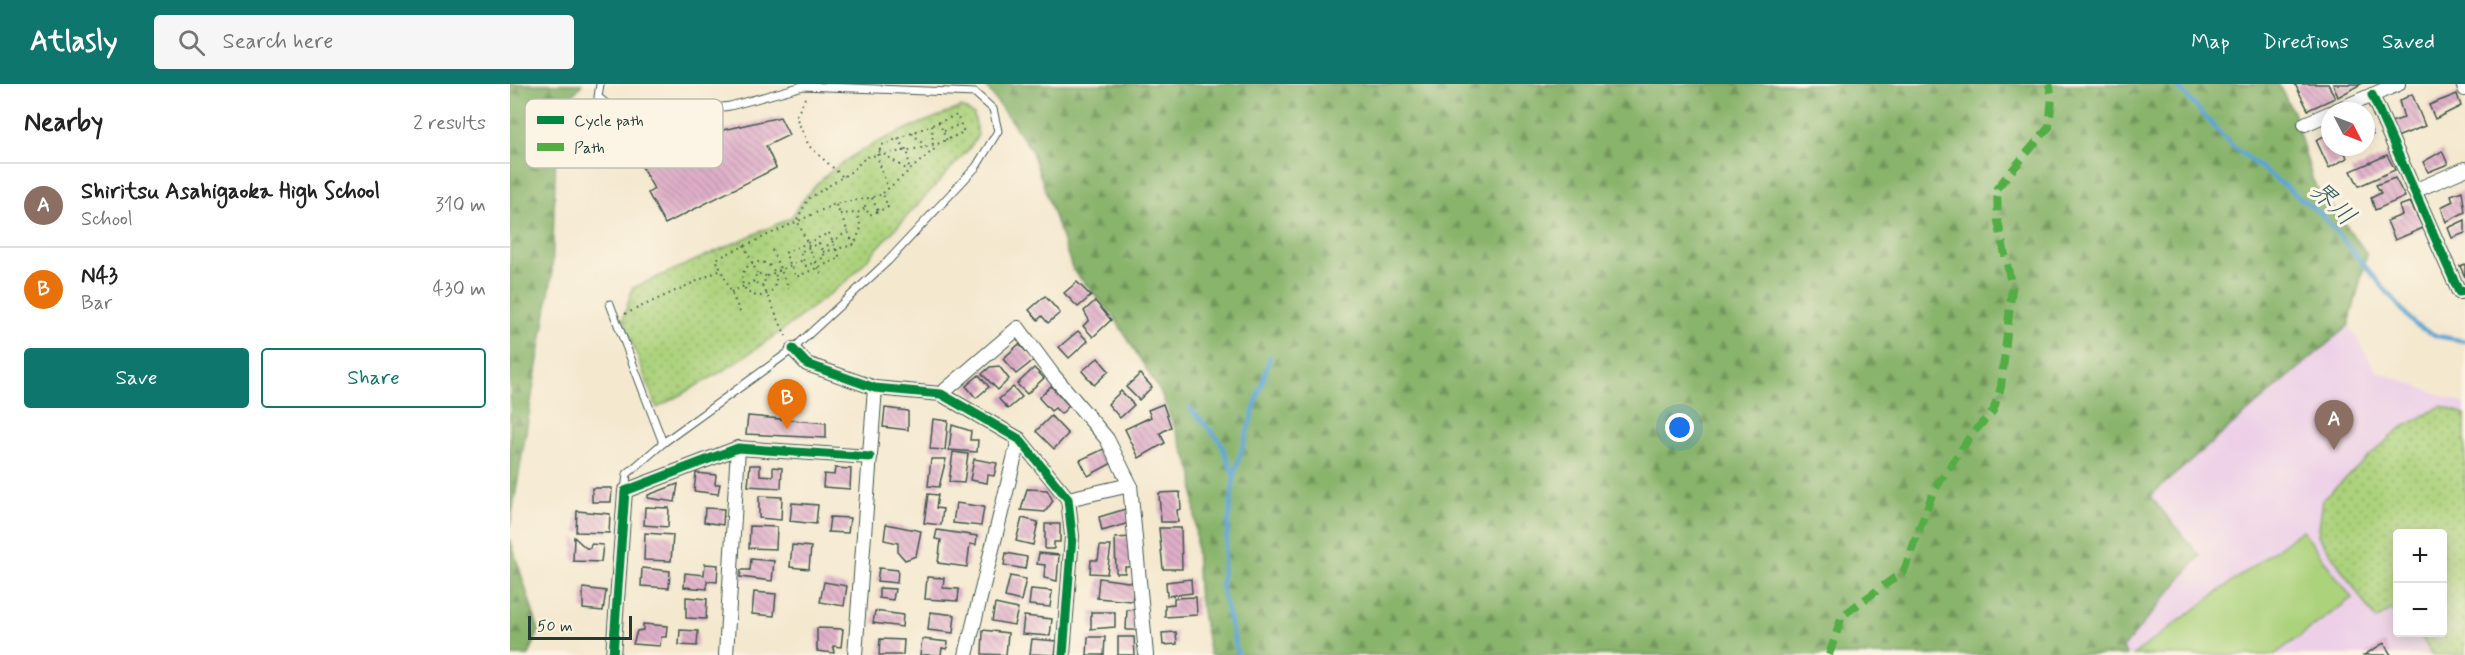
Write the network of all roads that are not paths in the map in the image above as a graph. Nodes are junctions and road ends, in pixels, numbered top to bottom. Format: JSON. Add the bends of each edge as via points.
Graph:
{"nodes":[{"id":1,"x":600,"y":84,"type":"edge"},
{"id":2,"x":2398,"y":84,"type":"edge"},
{"id":3,"x":2463,"y":84,"type":"edge"},
{"id":4,"x":2465,"y":89,"type":"edge"},
{"id":5,"x":2372,"y":95,"type":"junction"},
{"id":6,"x":600,"y":99,"type":"edge"},
{"id":7,"x":2356,"y":102,"type":"edge"},
{"id":8,"x":723,"y":107,"type":"edge"},
{"id":9,"x":2321,"y":117,"type":"edge"},
{"id":10,"x":2305,"y":124,"type":"dead end"},
{"id":11,"x":2465,"y":169,"type":"edge"},
{"id":12,"x":2414,"y":191,"type":"junction"},
{"id":13,"x":2465,"y":291,"type":"edge"},
{"id":14,"x":609,"y":304,"type":"dead end"},
{"id":15,"x":793,"y":349,"type":"junction"},
{"id":16,"x":875,"y":388,"type":"junction"},
{"id":17,"x":941,"y":394,"type":"junction"},
{"id":18,"x":1019,"y":439,"type":"junction"},
{"id":19,"x":663,"y":443,"type":"junction"},
{"id":20,"x":738,"y":448,"type":"junction"},
{"id":21,"x":870,"y":457,"type":"junction"},
{"id":22,"x":1130,"y":485,"type":"junction"},
{"id":23,"x":625,"y":491,"type":"junction"},
{"id":24,"x":1068,"y":499,"type":"junction"},
{"id":25,"x":613,"y":655,"type":"edge"},
{"id":26,"x":726,"y":655,"type":"edge"},
{"id":27,"x":855,"y":655,"type":"edge"},
{"id":28,"x":966,"y":655,"type":"edge"},
{"id":29,"x":1064,"y":655,"type":"edge"},
{"id":30,"x":1146,"y":655,"type":"edge"}],
"edges":[{"from":1,"to":6,"type":"lane"},
{"from":2,"to":5,"type":"street"},
{"from":3,"to":4,"type":"street"},
{"from":5,"to":7,"type":"street"},
{"from":5,"to":12,"type":"street"},
{"from":8,"to":15,"type":"lane","via":[[811,86],[975,93],[993,109],[998,131],[976,167],[904,244]]},
{"from":9,"to":10,"type":"street"},
{"from":11,"to":12,"type":"street"},
{"from":12,"to":13,"type":"street","via":[[2459,292]]},
{"from":14,"to":19,"type":"lane"},
{"from":15,"to":16,"type":"street","via":[[807,364]]},
{"from":15,"to":19,"type":"lane"},
{"from":16,"to":17,"type":"street"},
{"from":16,"to":21,"type":"street"},
{"from":17,"to":18,"type":"street"},
{"from":17,"to":22,"type":"street","via":[[1018,328],[1107,439]]},
{"from":18,"to":24,"type":"street"},
{"from":18,"to":28,"type":"street"},
{"from":19,"to":23,"type":"lane","via":[[627,474]]},
{"from":20,"to":21,"type":"street"},
{"from":20,"to":23,"type":"street"},
{"from":20,"to":26,"type":"street"},
{"from":21,"to":27,"type":"street"},
{"from":22,"to":24,"type":"street"},
{"from":22,"to":30,"type":"street"},
{"from":23,"to":25,"type":"street"},
{"from":24,"to":29,"type":"street","via":[[1072,536]]}]}
